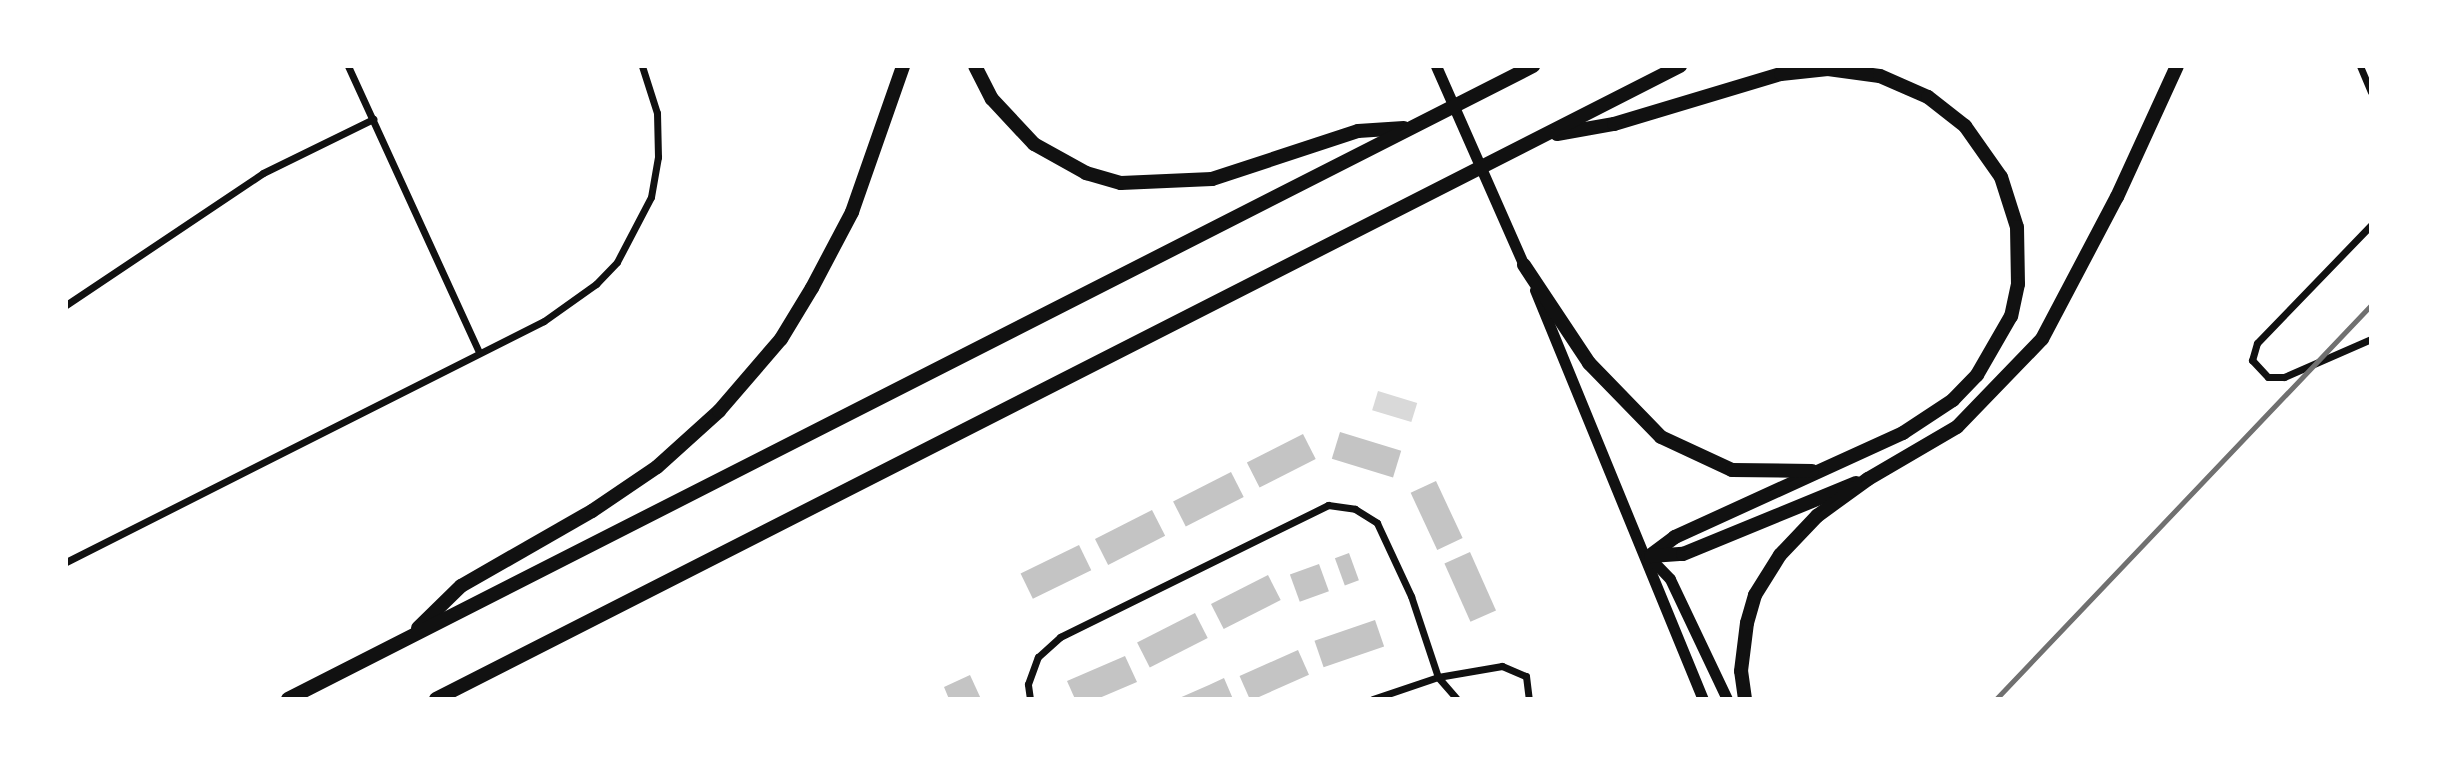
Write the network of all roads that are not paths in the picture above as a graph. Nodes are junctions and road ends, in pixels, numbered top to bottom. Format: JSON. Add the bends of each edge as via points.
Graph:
{"nodes":[{"id":1,"x":348,"y":66,"type":"edge"},
{"id":2,"x":903,"y":66,"type":"edge"},
{"id":3,"x":975,"y":66,"type":"edge"},
{"id":4,"x":1436,"y":66,"type":"edge"},
{"id":5,"x":1533,"y":66,"type":"edge"},
{"id":6,"x":1680,"y":66,"type":"edge"},
{"id":7,"x":2177,"y":66,"type":"edge"},
{"id":8,"x":2360,"y":66,"type":"edge"},
{"id":9,"x":646,"y":67,"type":"edge"},
{"id":10,"x":2371,"y":92,"type":"edge"},
{"id":11,"x":373,"y":119,"type":"junction"},
{"id":12,"x":1412,"y":127,"type":"junction"},
{"id":13,"x":1541,"y":137,"type":"junction"},
{"id":14,"x":2371,"y":225,"type":"edge"},
{"id":15,"x":1524,"y":265,"type":"junction"},
{"id":16,"x":66,"y":305,"type":"edge"},
{"id":17,"x":2371,"y":339,"type":"edge"},
{"id":18,"x":479,"y":352,"type":"junction"},
{"id":19,"x":1824,"y":470,"type":"junction"},
{"id":20,"x":1868,"y":479,"type":"junction"},
{"id":21,"x":1648,"y":557,"type":"junction"},
{"id":22,"x":66,"y":562,"type":"edge"},
{"id":23,"x":408,"y":638,"type":"junction"},
{"id":24,"x":1438,"y":677,"type":"junction"},
{"id":25,"x":288,"y":699,"type":"edge"},
{"id":26,"x":436,"y":699,"type":"edge"},
{"id":27,"x":1030,"y":699,"type":"edge"},
{"id":28,"x":1373,"y":699,"type":"edge"},
{"id":29,"x":1457,"y":699,"type":"edge"},
{"id":30,"x":1529,"y":699,"type":"edge"},
{"id":31,"x":1703,"y":699,"type":"edge"},
{"id":32,"x":1727,"y":699,"type":"edge"},
{"id":33,"x":1745,"y":699,"type":"edge"}],
"edges":[{"from":1,"to":11,"type":"street"},
{"from":2,"to":23,"type":"highway","via":[[852,212],[812,288],[781,339],[719,411],[618,493],[461,586]]},
{"from":3,"to":12,"type":"highway","via":[[999,108],[1034,144],[1078,170],[1121,183],[1212,179],[1358,131]]},
{"from":4,"to":15,"type":"main road"},
{"from":5,"to":12,"type":"highway"},
{"from":6,"to":13,"type":"highway"},
{"from":7,"to":20,"type":"highway","via":[[2083,266],[2042,339],[1957,427]]},
{"from":8,"to":10,"type":"street"},
{"from":9,"to":18,"type":"street","via":[[657,113],[658,157],[651,197],[617,262],[571,304]]},
{"from":11,"to":16,"type":"street","via":[[263,173]]},
{"from":11,"to":18,"type":"street"},
{"from":12,"to":23,"type":"highway"},
{"from":13,"to":19,"type":"highway","via":[[1614,124],[1743,82],[1828,69],[1904,85],[1946,109],[1978,141],[2010,198],[2020,255],[2011,316],[1997,347],[1977,375],[1929,418]]},
{"from":13,"to":26,"type":"highway"},
{"from":14,"to":17,"type":"street","via":[[2257,343],[2252,360],[2255,369],[2284,377]]},
{"from":15,"to":19,"type":"highway","via":[[1589,363],[1661,437],[1732,470]]},
{"from":15,"to":21,"type":"main road"},
{"from":18,"to":22,"type":"street"},
{"from":19,"to":21,"type":"highway","via":[[1675,537]]},
{"from":20,"to":21,"type":"highway","via":[[1683,554]]},
{"from":20,"to":33,"type":"highway","via":[[1794,537],[1755,595],[1742,648]]},
{"from":21,"to":31,"type":"main road","via":[[1653,589]]},
{"from":21,"to":32,"type":"main road","via":[[1670,579]]},
{"from":23,"to":25,"type":"highway"},
{"from":24,"to":27,"type":"street","via":[[1411,596],[1377,523],[1355,509],[1328,505],[1060,637],[1038,657],[1028,684]]},
{"from":24,"to":28,"type":"street"},
{"from":24,"to":29,"type":"street"},
{"from":24,"to":30,"type":"street","via":[[1515,668],[1531,688]]}]}
